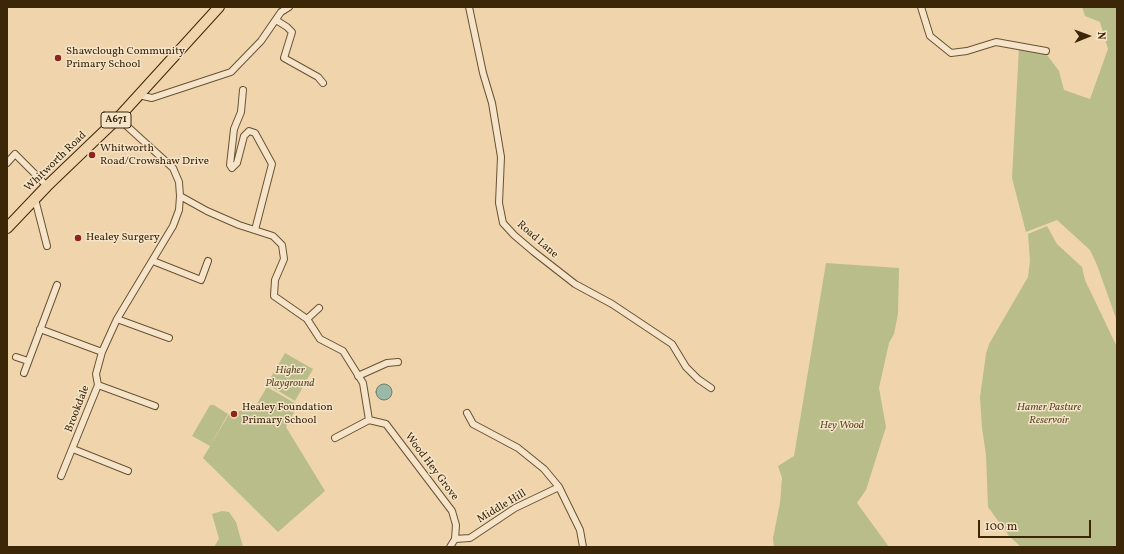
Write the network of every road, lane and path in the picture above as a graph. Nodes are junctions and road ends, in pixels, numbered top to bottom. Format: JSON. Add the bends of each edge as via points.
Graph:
{"nodes":[{"id":1,"x":219,"y":7,"type":"edge"},
{"id":2,"x":289,"y":7,"type":"edge"},
{"id":3,"x":469,"y":7,"type":"edge"},
{"id":4,"x":921,"y":7,"type":"edge"},
{"id":5,"x":276,"y":20,"type":"junction"},
{"id":6,"x":1046,"y":51,"type":"dead end"},
{"id":7,"x":324,"y":83,"type":"dead end"},
{"id":8,"x":243,"y":90,"type":"dead end"},
{"id":9,"x":138,"y":95,"type":"junction"},
{"id":10,"x":118,"y":118,"type":"junction"},
{"id":11,"x":7,"y":163,"type":"edge"},
{"id":12,"x":47,"y":186,"type":"junction"},
{"id":13,"x":180,"y":196,"type":"junction"},
{"id":14,"x":35,"y":199,"type":"junction"},
{"id":15,"x":7,"y":228,"type":"edge"},
{"id":16,"x":255,"y":230,"type":"junction"},
{"id":17,"x":48,"y":246,"type":"dead end"},
{"id":18,"x":153,"y":261,"type":"junction"},
{"id":19,"x":208,"y":261,"type":"dead end"},
{"id":20,"x":58,"y":285,"type":"dead end"},
{"id":21,"x":319,"y":308,"type":"dead end"},
{"id":22,"x":117,"y":319,"type":"junction"},
{"id":23,"x":307,"y":319,"type":"junction"},
{"id":24,"x":40,"y":329,"type":"junction"},
{"id":25,"x":169,"y":338,"type":"dead end"},
{"id":26,"x":102,"y":352,"type":"junction"},
{"id":27,"x":16,"y":357,"type":"dead end"},
{"id":28,"x":28,"y":361,"type":"junction"},
{"id":29,"x":398,"y":362,"type":"dead end"},
{"id":30,"x":24,"y":373,"type":"dead end"},
{"id":31,"x":358,"y":376,"type":"junction"},
{"id":32,"x":98,"y":385,"type":"junction"},
{"id":33,"x":712,"y":388,"type":"dead end"},
{"id":34,"x":155,"y":406,"type":"dead end"},
{"id":35,"x":467,"y":413,"type":"dead end"},
{"id":36,"x":369,"y":420,"type":"junction"},
{"id":37,"x":335,"y":438,"type":"dead end"},
{"id":38,"x":72,"y":450,"type":"junction"},
{"id":39,"x":128,"y":471,"type":"dead end"},
{"id":40,"x":61,"y":476,"type":"dead end"},
{"id":41,"x":559,"y":487,"type":"junction"},
{"id":42,"x":454,"y":539,"type":"junction"},
{"id":43,"x":450,"y":547,"type":"edge"},
{"id":44,"x":583,"y":547,"type":"edge"}],
"edges":[{"from":1,"to":9,"type":"main road","name":"Whitworth Road","number":"A671"},
{"from":2,"to":5,"type":"street","via":[[281,12]]},
{"from":3,"to":33,"type":"street","name":"Road Lane","via":[[492,103],[500,150],[499,203],[503,223],[574,284],[612,304],[672,344],[686,367]]},
{"from":4,"to":6,"type":"street","via":[[930,36],[951,53],[996,42]]},
{"from":5,"to":7,"type":"street","via":[[292,32],[284,58]]},
{"from":5,"to":9,"type":"street","via":[[262,41],[231,72],[152,98]]},
{"from":8,"to":16,"type":"street","via":[[241,112],[234,129],[230,165],[232,168],[237,163],[244,136],[250,131],[255,133],[272,164]]},
{"from":9,"to":10,"type":"main road","name":"Whitworth Road","number":"A671"},
{"from":10,"to":12,"type":"main road","name":"Whitworth Road","number":"A671"},
{"from":10,"to":13,"type":"street","name":"Brookdale","via":[[174,168]]},
{"from":11,"to":12,"type":"street","via":[[15,154]]},
{"from":12,"to":14,"type":"main road","name":"Whitworth Road","number":"A671"},
{"from":13,"to":16,"type":"street","via":[[207,211]]},
{"from":13,"to":18,"type":"street","name":"Brookdale","via":[[179,210],[173,226]]},
{"from":14,"to":15,"type":"main road","name":"Whitworth Road","number":"A671"},
{"from":14,"to":17,"type":"street"},
{"from":16,"to":23,"type":"street","via":[[273,236],[282,245],[284,259],[275,280],[274,296]]},
{"from":18,"to":19,"type":"street","via":[[201,280]]},
{"from":18,"to":22,"type":"street","name":"Brookdale"},
{"from":20,"to":24,"type":"street"},
{"from":21,"to":23,"type":"street"},
{"from":22,"to":25,"type":"street"},
{"from":22,"to":26,"type":"street","name":"Brookdale"},
{"from":23,"to":31,"type":"street","via":[[320,339],[343,351]]},
{"from":24,"to":26,"type":"street"},
{"from":24,"to":28,"type":"street"},
{"from":26,"to":32,"type":"street","name":"Brookdale","via":[[96,374]]},
{"from":27,"to":28,"type":"street"},
{"from":28,"to":30,"type":"street"},
{"from":29,"to":31,"type":"street","via":[[387,363]]},
{"from":31,"to":36,"type":"street","via":[[363,383]]},
{"from":32,"to":34,"type":"street"},
{"from":32,"to":38,"type":"street","name":"Brookdale"},
{"from":35,"to":41,"type":"street","via":[[473,424],[523,452],[544,469]]},
{"from":36,"to":37,"type":"street"},
{"from":36,"to":42,"type":"street","name":"Wood Hey Grove","via":[[386,424],[452,510],[456,525]]},
{"from":38,"to":39,"type":"street","name":"Brookdale"},
{"from":38,"to":40,"type":"street","name":"Brookdale"},
{"from":41,"to":42,"type":"street","name":"Middle Hill","via":[[515,508],[470,538]]},
{"from":41,"to":44,"type":"street","via":[[580,530]]},
{"from":42,"to":43,"type":"street","name":"Wood Hey Grove"}]}
